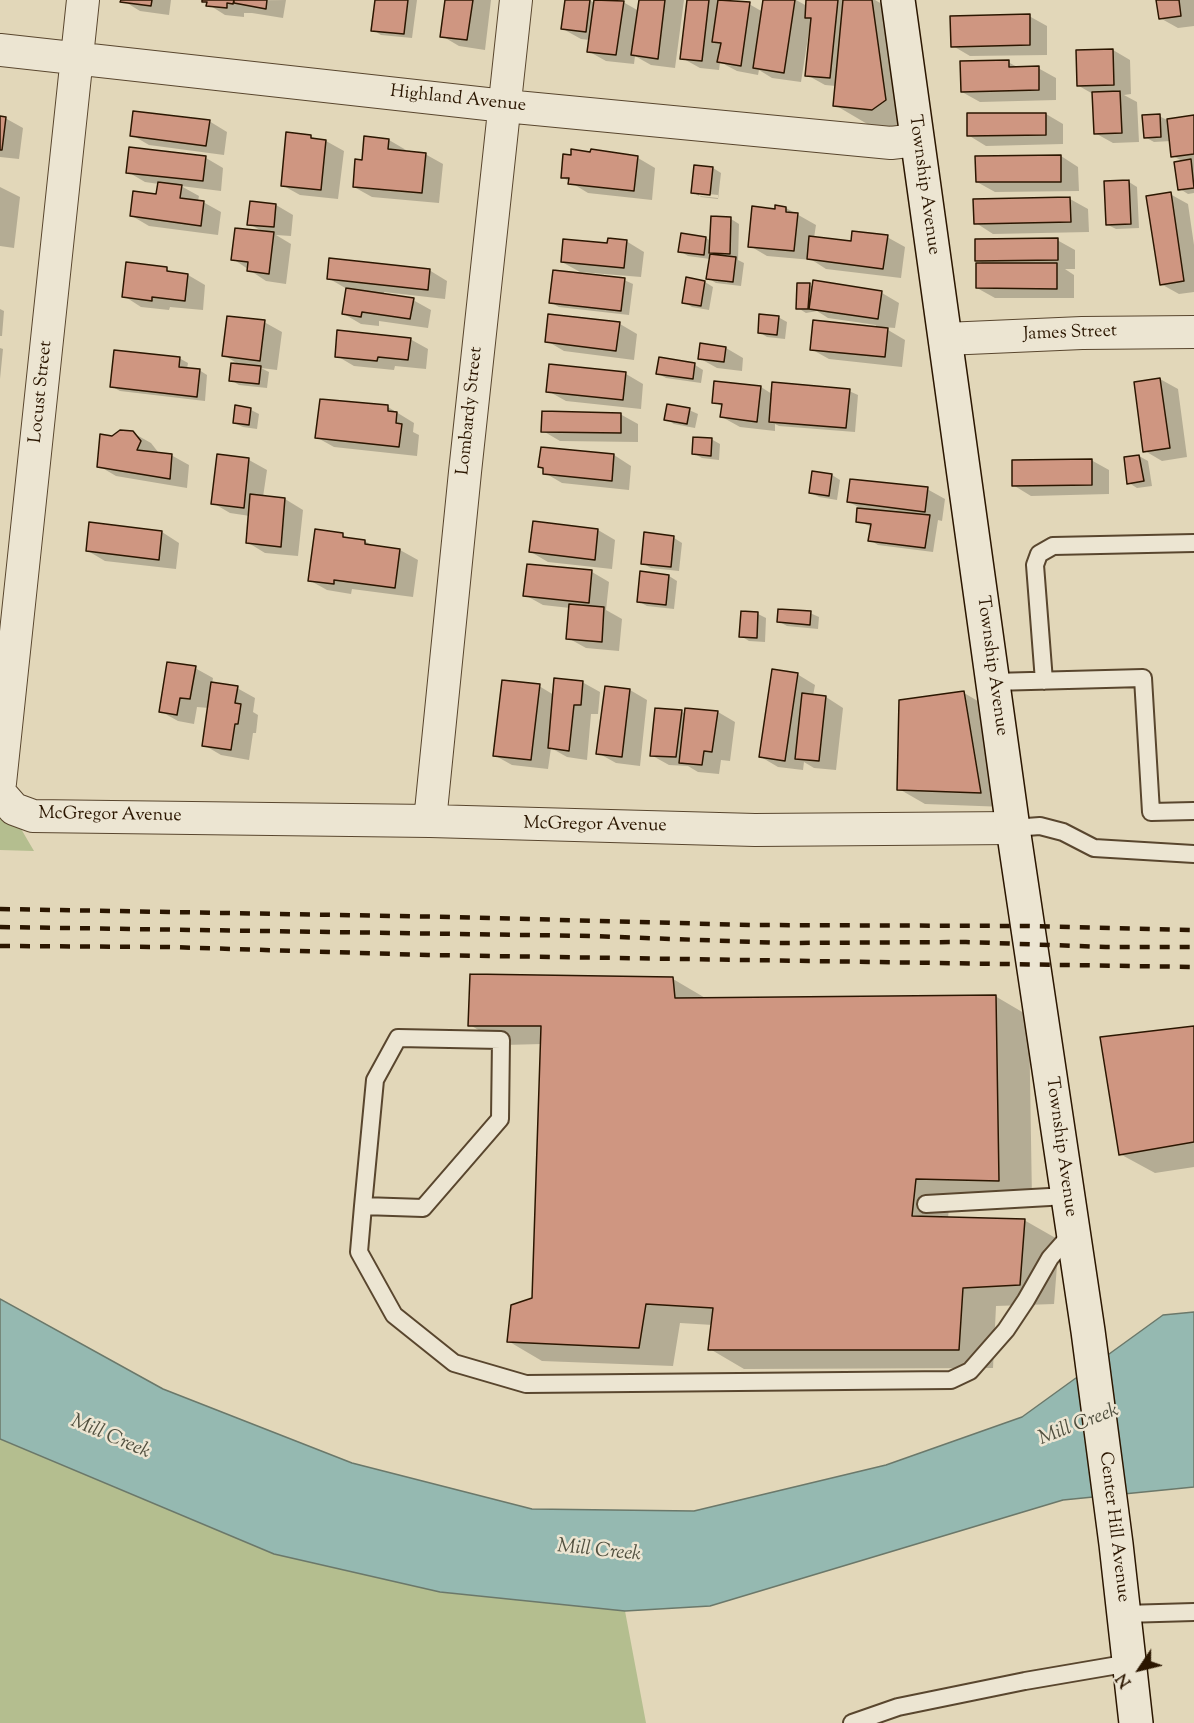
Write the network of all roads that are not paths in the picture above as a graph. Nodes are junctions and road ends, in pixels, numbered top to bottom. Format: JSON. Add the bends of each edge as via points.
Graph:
{"nodes":[{"id":1,"x":83,"y":0,"type":"edge"},
{"id":2,"x":516,"y":0,"type":"edge"},
{"id":3,"x":898,"y":0,"type":"edge"},
{"id":4,"x":0,"y":50,"type":"edge"},
{"id":5,"x":77,"y":58,"type":"junction"},
{"id":6,"x":505,"y":106,"type":"junction"},
{"id":7,"x":916,"y":140,"type":"junction"},
{"id":8,"x":1194,"y":332,"type":"edge"},
{"id":9,"x":945,"y":339,"type":"junction"},
{"id":10,"x":1194,"y":543,"type":"edge"},
{"id":11,"x":1044,"y":681,"type":"junction"},
{"id":12,"x":993,"y":682,"type":"junction"},
{"id":13,"x":0,"y":783,"type":"edge"},
{"id":14,"x":0,"y":793,"type":"edge"},
{"id":15,"x":1194,"y":811,"type":"edge"},
{"id":16,"x":430,"y":821,"type":"junction"},
{"id":17,"x":1013,"y":828,"type":"junction"},
{"id":18,"x":1194,"y":854,"type":"edge"},
{"id":19,"x":1067,"y":1196,"type":"junction"},
{"id":20,"x":926,"y":1204,"type":"dead end"},
{"id":21,"x":363,"y":1206,"type":"junction"},
{"id":22,"x":1072,"y":1233,"type":"junction"},
{"id":23,"x":1088,"y":1331,"type":"joint"},
{"id":24,"x":1194,"y":1612,"type":"edge"},
{"id":25,"x":1124,"y":1614,"type":"junction"},
{"id":26,"x":1130,"y":1664,"type":"junction"},
{"id":27,"x":852,"y":1723,"type":"edge"},
{"id":28,"x":1136,"y":1723,"type":"edge"}],
"edges":[{"from":1,"to":5,"type":"street","name":"Locust Street"},
{"from":2,"to":6,"type":"street","name":"Lombardy Street"},
{"from":3,"to":7,"type":"main road","name":"Township Avenue"},
{"from":4,"to":5,"type":"street","name":"Highland Avenue"},
{"from":5,"to":6,"type":"street","name":"Highland Avenue"},
{"from":5,"to":13,"type":"street","name":"Locust Street"},
{"from":6,"to":7,"type":"street","name":"Highland Avenue","via":[[891,143]]},
{"from":6,"to":16,"type":"street","name":"Lombardy Street"},
{"from":7,"to":9,"type":"main road","name":"Township Avenue"},
{"from":8,"to":9,"type":"street","name":"James Street"},
{"from":9,"to":12,"type":"main road","name":"Township Avenue"},
{"from":10,"to":11,"type":"lane","via":[[1053,546],[1039,554],[1035,565]]},
{"from":11,"to":12,"type":"lane"},
{"from":11,"to":15,"type":"lane","via":[[1143,678],[1150,812]]},
{"from":12,"to":17,"type":"main road","name":"Township Avenue"},
{"from":14,"to":16,"type":"street","name":"McGregor Avenue","via":[[14,809],[33,816]]},
{"from":16,"to":17,"type":"street","name":"McGregor Avenue","via":[[754,830]]},
{"from":17,"to":18,"type":"lane","name":"McGregor Avenue","via":[[1040,826],[1063,832],[1094,849]]},
{"from":17,"to":19,"type":"main road","name":"Township Avenue"},
{"from":19,"to":20,"type":"lane"},
{"from":19,"to":22,"type":"main road","name":"Township Avenue"},
{"from":21,"to":21,"type":"lane","via":[[375,1080],[398,1038],[501,1040],[500,1119],[423,1208]]},
{"from":21,"to":22,"type":"lane","via":[[359,1252],[394,1315],[454,1363],[526,1384],[951,1380],[970,1371],[1006,1330],[1050,1257]]},
{"from":22,"to":23,"type":"main road","name":"Township Avenue"},
{"from":23,"to":25,"type":"main road","name":"Center Hill Avenue"},
{"from":24,"to":25,"type":"lane"},
{"from":25,"to":26,"type":"main road","name":"Center Hill Avenue"},
{"from":26,"to":27,"type":"lane","via":[[898,1707]]},
{"from":26,"to":28,"type":"main road","name":"Center Hill Avenue"}]}
